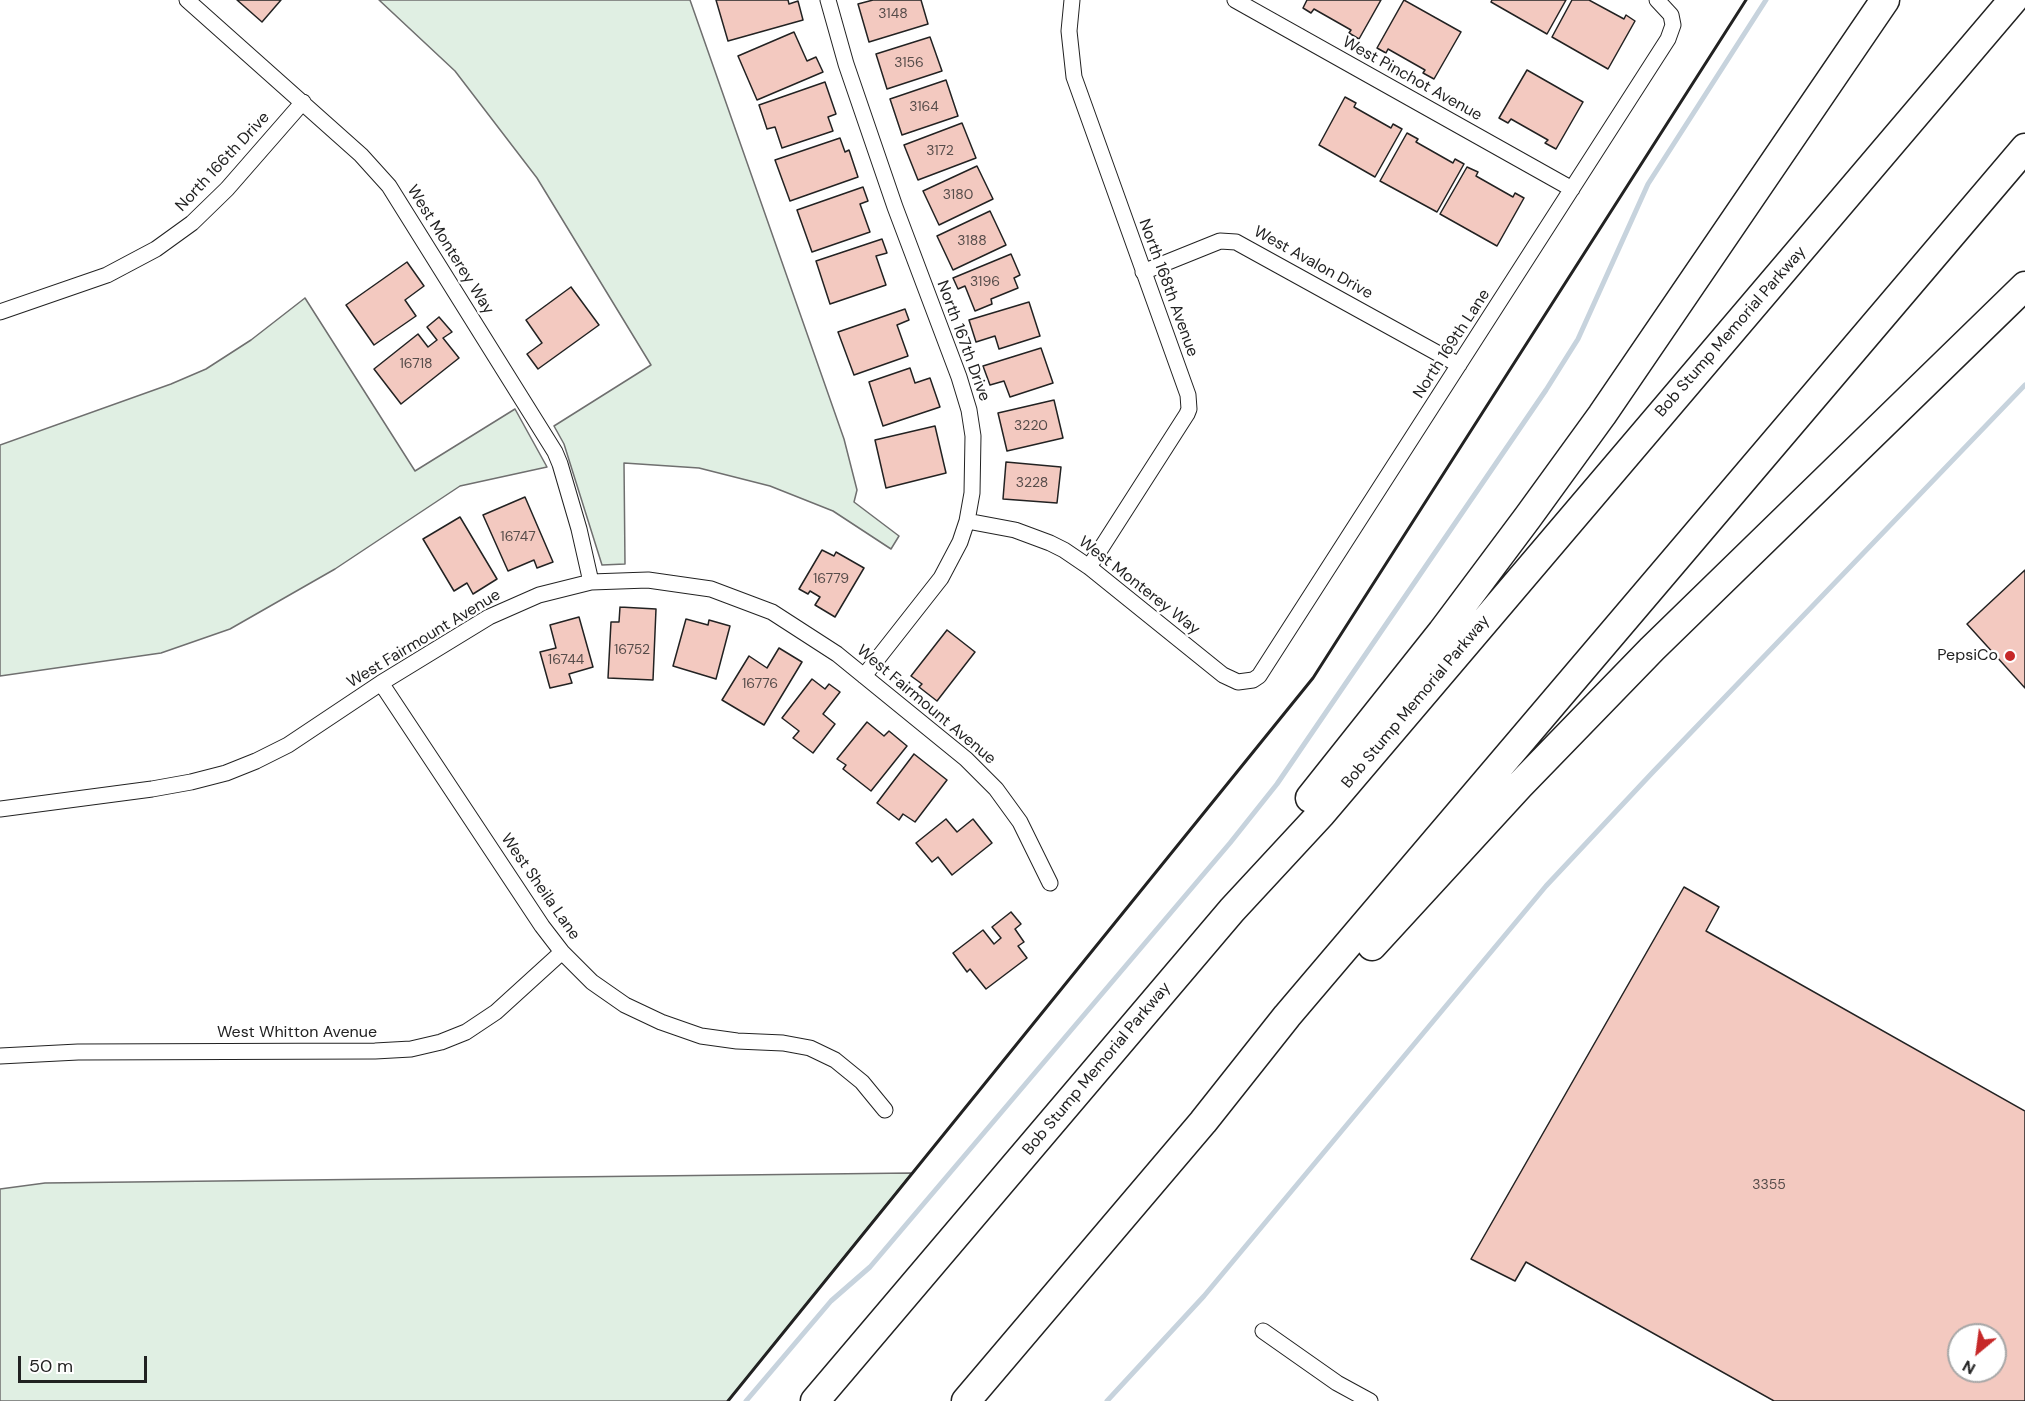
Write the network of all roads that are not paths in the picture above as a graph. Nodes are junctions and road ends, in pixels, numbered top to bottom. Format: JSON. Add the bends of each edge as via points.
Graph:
{"nodes":[{"id":1,"x":187,"y":0,"type":"edge"},
{"id":2,"x":828,"y":0,"type":"edge"},
{"id":3,"x":1072,"y":0,"type":"edge"},
{"id":4,"x":1235,"y":0,"type":"edge"},
{"id":5,"x":1657,"y":0,"type":"edge"},
{"id":6,"x":1885,"y":0,"type":"edge"},
{"id":7,"x":2013,"y":0,"type":"edge"},
{"id":8,"x":303,"y":102,"type":"junction"},
{"id":9,"x":2025,"y":148,"type":"edge"},
{"id":10,"x":1572,"y":189,"type":"junction"},
{"id":11,"x":1143,"y":272,"type":"junction"},
{"id":12,"x":2025,"y":286,"type":"edge"},
{"id":13,"x":1,"y":307,"type":"edge"},
{"id":14,"x":1459,"y":365,"type":"junction"},
{"id":15,"x":967,"y":521,"type":"junction"},
{"id":16,"x":1089,"y":567,"type":"junction"},
{"id":17,"x":591,"y":582,"type":"junction"},
{"id":18,"x":864,"y":676,"type":"junction"},
{"id":19,"x":1246,"y":682,"type":"joint"},
{"id":20,"x":381,"y":683,"type":"junction"},
{"id":21,"x":0,"y":809,"type":"edge"},
{"id":22,"x":1050,"y":883,"type":"dead end"},
{"id":23,"x":1242,"y":899,"type":"junction"},
{"id":24,"x":562,"y":952,"type":"junction"},
{"id":25,"x":0,"y":1056,"type":"edge"},
{"id":26,"x":885,"y":1110,"type":"dead end"},
{"id":27,"x":1203,"y":1122,"type":"junction"},
{"id":28,"x":1263,"y":1331,"type":"dead end"},
{"id":29,"x":815,"y":1401,"type":"edge"},
{"id":30,"x":966,"y":1401,"type":"edge"},
{"id":31,"x":1370,"y":1401,"type":"edge"}],
"edges":[{"from":1,"to":8,"type":"street","name":"West Monterey Way"},
{"from":2,"to":15,"type":"street","name":"North 167th Drive","via":[[895,207],[969,410],[974,464]]},
{"from":3,"to":11,"type":"street","name":"North 168th Avenue","via":[[1069,31],[1074,77]]},
{"from":4,"to":10,"type":"street","name":"West Pinchot Avenue"},
{"from":5,"to":10,"type":"street","name":"North 169th Lane","via":[[1671,15],[1673,25],[1668,39]]},
{"from":6,"to":23,"type":"highway","via":[[1602,415],[1442,632],[1305,803]]},
{"from":7,"to":23,"type":"highway","name":"Bob Stump Memorial Parkway","via":[[1321,814]]},
{"from":8,"to":13,"type":"street","name":"North 166th Drive","via":[[227,189],[192,223],[156,249],[107,275]]},
{"from":8,"to":17,"type":"street","name":"West Monterey Way","via":[[362,155],[389,186],[537,422],[560,464]]},
{"from":9,"to":27,"type":"highway","via":[[1287,1016]]},
{"from":10,"to":14,"type":"street","name":"North 169th Lane"},
{"from":11,"to":14,"type":"street","name":"West Avalon Drive","via":[[1220,241],[1236,242]]},
{"from":11,"to":16,"type":"street","name":"North 168th Avenue","via":[[1188,395],[1189,409]]},
{"from":12,"to":27,"type":"highway","via":[[1628,673],[1457,851],[1303,1025]]},
{"from":14,"to":19,"type":"street","name":"North 169th Lane","via":[[1263,671]]},
{"from":15,"to":16,"type":"street","name":"West Monterey Way","via":[[1032,536]]},
{"from":15,"to":18,"type":"street","name":"North 167th Drive","via":[[941,578]]},
{"from":16,"to":19,"type":"street","name":"West Monterey Way","via":[[1223,675]]},
{"from":17,"to":18,"type":"street","name":"West Fairmount Avenue","via":[[648,580],[711,590],[772,612]]},
{"from":17,"to":20,"type":"street","name":"West Fairmount Avenue","via":[[539,595],[489,617]]},
{"from":18,"to":22,"type":"street","name":"West Fairmount Avenue","via":[[966,759],[996,789],[1020,822]]},
{"from":20,"to":21,"type":"street","name":"West Fairmount Avenue","via":[[288,745],[226,773],[152,789]]},
{"from":20,"to":24,"type":"street","name":"West Sheila Lane"},
{"from":23,"to":29,"type":"highway","name":"Bob Stump Memorial Parkway"},
{"from":24,"to":25,"type":"street","name":"West Whitton Avenue","via":[[496,1012],[466,1032],[411,1049]]},
{"from":24,"to":26,"type":"street","name":"West Sheila Lane","via":[[592,982],[661,1022],[701,1036],[783,1043],[827,1056],[862,1082]]},
{"from":27,"to":30,"type":"highway"},
{"from":28,"to":31,"type":"street","via":[[1337,1383]]}]}
